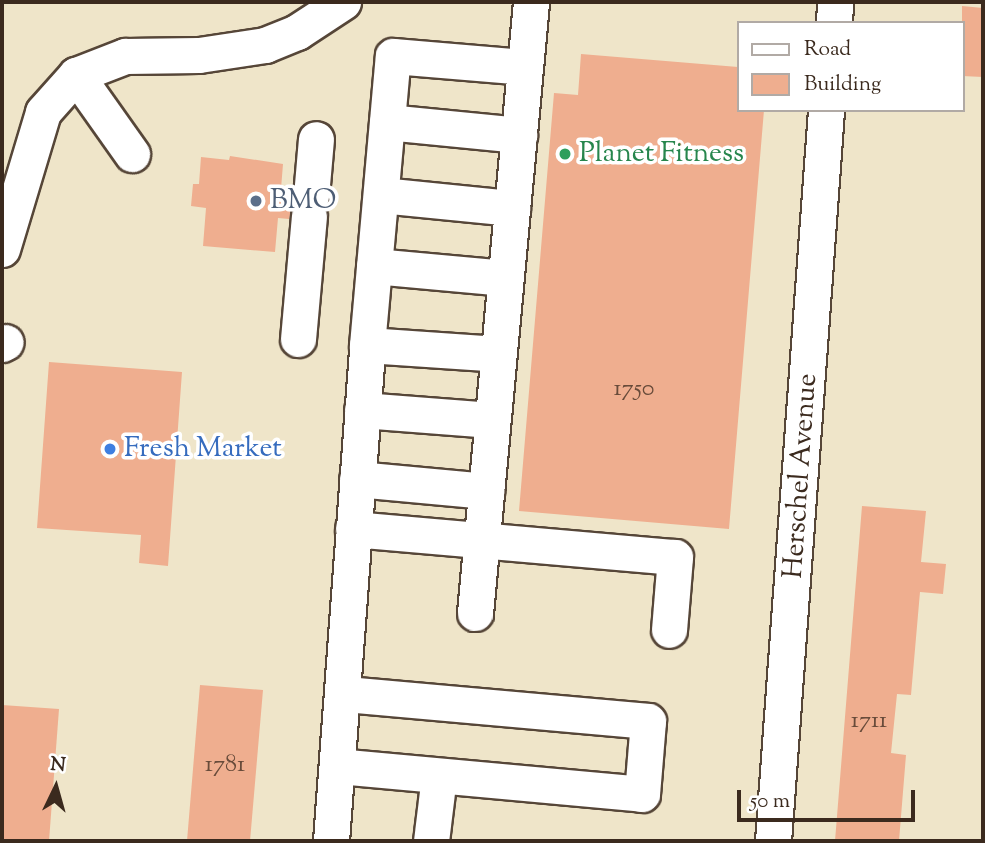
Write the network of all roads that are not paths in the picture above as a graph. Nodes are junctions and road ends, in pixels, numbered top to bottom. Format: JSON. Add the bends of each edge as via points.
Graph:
{"nodes":[{"id":1,"x":343,"y":2,"type":"edge"},
{"id":2,"x":530,"y":2,"type":"edge"},
{"id":3,"x":835,"y":2,"type":"edge"},
{"id":4,"x":834,"y":21,"type":"edge"},
{"id":5,"x":524,"y":67,"type":"junction"},
{"id":6,"x":76,"y":75,"type":"junction"},
{"id":7,"x":826,"y":112,"type":"edge"},
{"id":8,"x":387,"y":122,"type":"junction"},
{"id":9,"x":519,"y":135,"type":"junction"},
{"id":10,"x":316,"y":139,"type":"dead end"},
{"id":11,"x":132,"y":154,"type":"dead end"},
{"id":12,"x":381,"y":195,"type":"junction"},
{"id":13,"x":512,"y":208,"type":"junction"},
{"id":14,"x":2,"y":249,"type":"edge"},
{"id":15,"x":374,"y":266,"type":"junction"},
{"id":16,"x":505,"y":278,"type":"junction"},
{"id":17,"x":298,"y":339,"type":"dead end"},
{"id":18,"x":367,"y":345,"type":"junction"},
{"id":19,"x":498,"y":354,"type":"junction"},
{"id":20,"x":362,"y":410,"type":"junction"},
{"id":21,"x":492,"y":421,"type":"junction"},
{"id":22,"x":356,"y":479,"type":"junction"},
{"id":23,"x":486,"y":491,"type":"junction"},
{"id":24,"x":353,"y":529,"type":"junction"},
{"id":25,"x":481,"y":542,"type":"junction"},
{"id":26,"x":475,"y":613,"type":"dead end"},
{"id":27,"x":669,"y":630,"type":"dead end"},
{"id":28,"x":342,"y":694,"type":"junction"},
{"id":29,"x":337,"y":766,"type":"junction"},
{"id":30,"x":439,"y":776,"type":"junction"},
{"id":31,"x":331,"y":841,"type":"edge"},
{"id":32,"x":431,"y":841,"type":"edge"},
{"id":33,"x":773,"y":841,"type":"edge"}],
"edges":[{"from":1,"to":6,"type":"street","via":[[297,32],[265,45],[199,55],[125,56]]},
{"from":2,"to":5,"type":"street"},
{"from":3,"to":4,"type":"street"},
{"from":5,"to":8,"type":"street","via":[[393,56]]},
{"from":5,"to":9,"type":"street"},
{"from":6,"to":11,"type":"street"},
{"from":6,"to":14,"type":"street","via":[[43,112]]},
{"from":7,"to":33,"type":"street","name":"Herschel Avenue"},
{"from":8,"to":9,"type":"street"},
{"from":8,"to":12,"type":"street"},
{"from":9,"to":13,"type":"street"},
{"from":10,"to":17,"type":"street"},
{"from":12,"to":13,"type":"street"},
{"from":12,"to":15,"type":"street"},
{"from":13,"to":16,"type":"street"},
{"from":15,"to":16,"type":"street"},
{"from":15,"to":18,"type":"street"},
{"from":16,"to":19,"type":"street"},
{"from":18,"to":19,"type":"street"},
{"from":18,"to":20,"type":"street"},
{"from":19,"to":21,"type":"street"},
{"from":20,"to":21,"type":"street"},
{"from":20,"to":22,"type":"street"},
{"from":21,"to":23,"type":"street"},
{"from":22,"to":23,"type":"street"},
{"from":22,"to":24,"type":"street"},
{"from":23,"to":25,"type":"street"},
{"from":24,"to":25,"type":"street"},
{"from":24,"to":28,"type":"street"},
{"from":25,"to":26,"type":"street"},
{"from":25,"to":27,"type":"street","via":[[675,557]]},
{"from":28,"to":29,"type":"street"},
{"from":28,"to":30,"type":"street","via":[[648,721],[642,794]]},
{"from":29,"to":30,"type":"street"},
{"from":29,"to":31,"type":"street"},
{"from":30,"to":32,"type":"street"}]}
